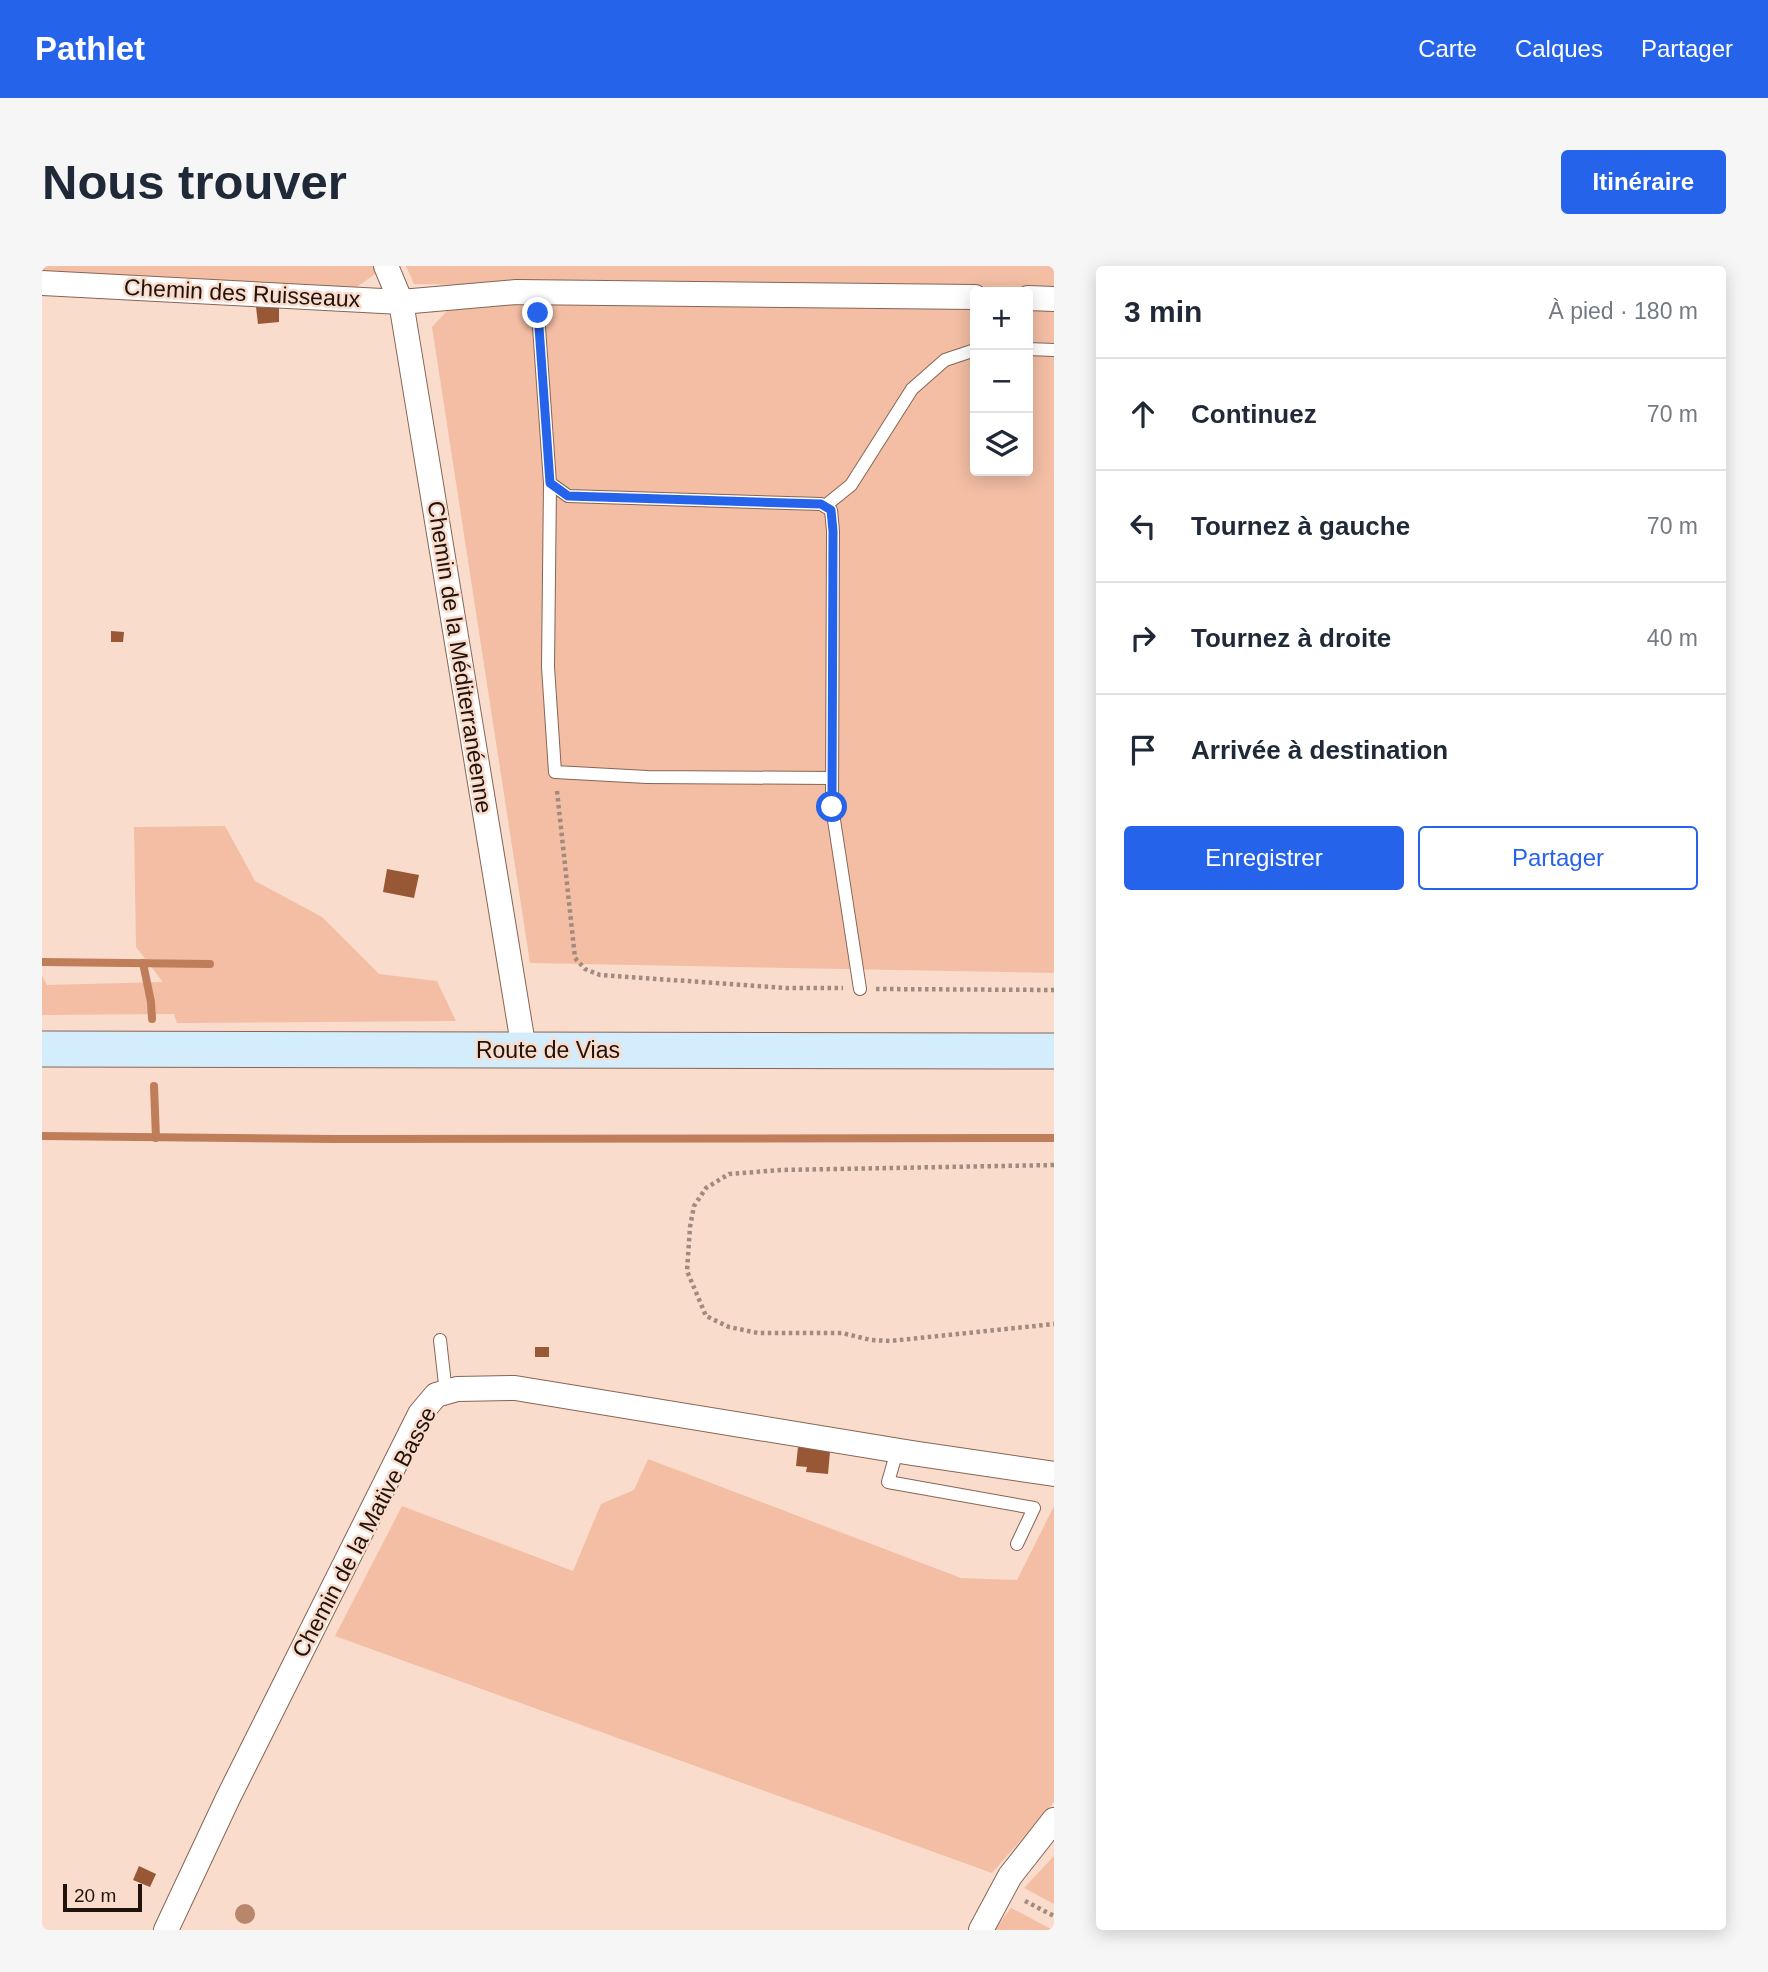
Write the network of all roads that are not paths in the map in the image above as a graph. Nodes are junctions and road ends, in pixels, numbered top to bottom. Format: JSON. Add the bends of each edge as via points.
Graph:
{"nodes":[{"id":1,"x":386,"y":266,"type":"edge"},
{"id":2,"x":42,"y":283,"type":"edge"},
{"id":3,"x":531,"y":293,"type":"junction"},
{"id":4,"x":970,"y":297,"type":"edge"},
{"id":5,"x":1033,"y":298,"type":"edge"},
{"id":6,"x":1054,"y":299,"type":"edge"},
{"id":7,"x":401,"y":302,"type":"junction"},
{"id":8,"x":1033,"y":349,"type":"edge"},
{"id":9,"x":1054,"y":349,"type":"edge"},
{"id":10,"x":970,"y":352,"type":"edge"},
{"id":11,"x":550,"y":483,"type":"junction"},
{"id":12,"x":825,"y":506,"type":"junction"},
{"id":13,"x":832,"y":778,"type":"junction"},
{"id":14,"x":860,"y":989,"type":"road end"},
{"id":15,"x":42,"y":1049,"type":"edge"},
{"id":16,"x":524,"y":1050,"type":"junction"},
{"id":17,"x":1054,"y":1051,"type":"edge"},
{"id":18,"x":440,"y":1340,"type":"dead end"},
{"id":19,"x":446,"y":1393,"type":"junction"},
{"id":20,"x":897,"y":1451,"type":"junction"},
{"id":21,"x":1054,"y":1474,"type":"edge"},
{"id":22,"x":1017,"y":1544,"type":"dead end"},
{"id":23,"x":1054,"y":1821,"type":"edge"},
{"id":24,"x":166,"y":1930,"type":"edge"},
{"id":25,"x":981,"y":1930,"type":"edge"}],
"edges":[{"from":1,"to":7,"type":"street","name":"Chemin de la Méditerranéenne"},
{"from":2,"to":7,"type":"street","name":"Chemin des Ruisseaux"},
{"from":3,"to":4,"type":"street","name":"Chemin des Ruisseaux"},
{"from":3,"to":7,"type":"street","name":"Chemin des Ruisseaux"},
{"from":3,"to":11,"type":"lane","via":[[538,313]]},
{"from":5,"to":6,"type":"street"},
{"from":7,"to":16,"type":"street","name":"Chemin de la Méditerranéenne"},
{"from":8,"to":9,"type":"lane"},
{"from":10,"to":12,"type":"lane","via":[[945,360],[912,389],[851,485]]},
{"from":11,"to":12,"type":"lane","via":[[568,496]]},
{"from":11,"to":13,"type":"lane","via":[[548,667],[555,772]]},
{"from":12,"to":13,"type":"lane","via":[[831,510],[833,531]]},
{"from":13,"to":14,"type":"lane","via":[[832,807]]},
{"from":15,"to":16,"type":"main road","name":"Route de Vias"},
{"from":16,"to":17,"type":"main road","name":"Route de Vias"},
{"from":18,"to":19,"type":"lane"},
{"from":19,"to":20,"type":"street","name":"Chemin de la Mative Basse","via":[[514,1388]]},
{"from":19,"to":24,"type":"street","name":"Chemin de la Mative Basse","via":[[436,1395],[420,1414]]},
{"from":20,"to":21,"type":"street","name":"Chemin de la Mative Basse"},
{"from":20,"to":22,"type":"lane","via":[[888,1482],[1034,1508]]},
{"from":23,"to":25,"type":"street","via":[[1010,1876]]}]}
